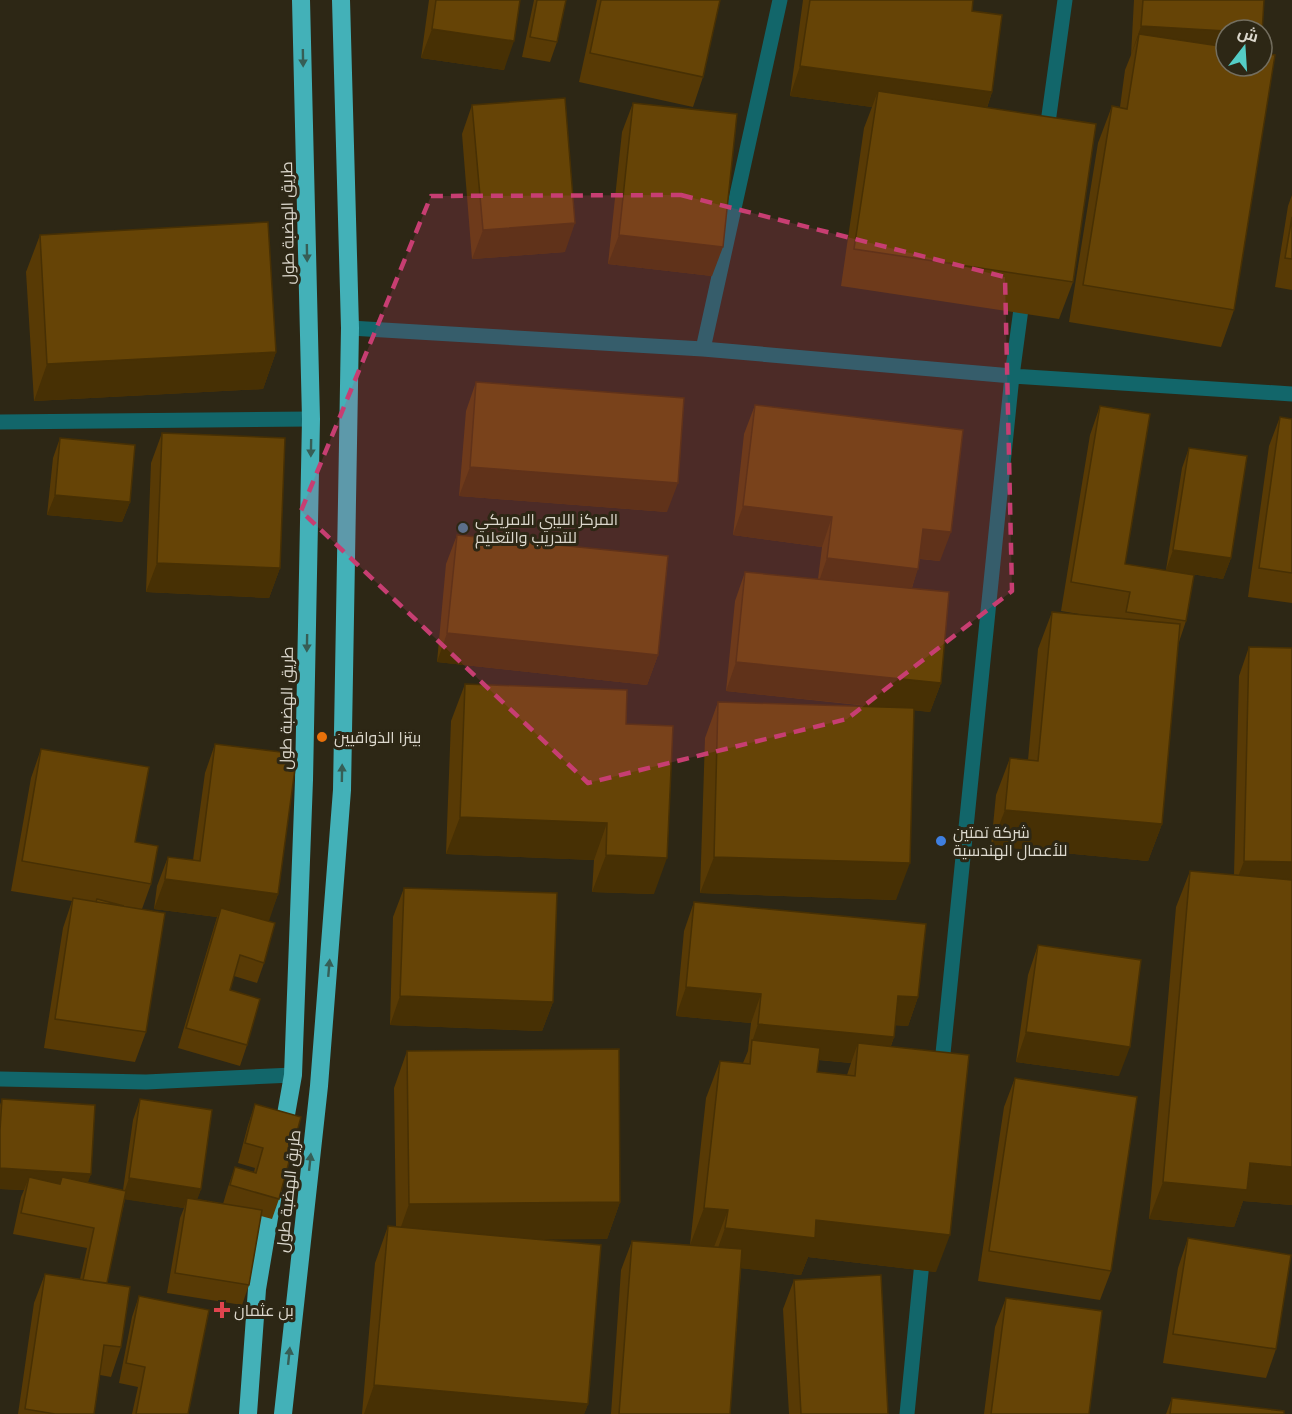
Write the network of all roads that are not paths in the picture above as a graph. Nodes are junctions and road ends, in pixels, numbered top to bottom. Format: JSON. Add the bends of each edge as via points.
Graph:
{"nodes":[{"id":1,"x":301,"y":0,"type":"edge"},
{"id":2,"x":341,"y":0,"type":"edge"},
{"id":3,"x":780,"y":0,"type":"edge"},
{"id":4,"x":1065,"y":0,"type":"edge"},
{"id":5,"x":1043,"y":153,"type":"edge"},
{"id":6,"x":1025,"y":282,"type":"edge"},
{"id":7,"x":350,"y":328,"type":"junction"},
{"id":8,"x":703,"y":349,"type":"junction"},
{"id":9,"x":1012,"y":376,"type":"junction"},
{"id":10,"x":1292,"y":394,"type":"edge"},
{"id":11,"x":311,"y":419,"type":"junction"},
{"id":12,"x":0,"y":422,"type":"edge"},
{"id":13,"x":293,"y":1075,"type":"junction"},
{"id":14,"x":0,"y":1079,"type":"edge"},
{"id":15,"x":939,"y":1093,"type":"edge"},
{"id":16,"x":279,"y":1154,"type":"edge"},
{"id":17,"x":276,"y":1176,"type":"edge"},
{"id":18,"x":925,"y":1235,"type":"edge"},
{"id":19,"x":248,"y":1414,"type":"edge"},
{"id":20,"x":283,"y":1414,"type":"edge"},
{"id":21,"x":907,"y":1414,"type":"edge"}],
"edges":[{"from":1,"to":11,"type":"highway","name":"طريق الهضبة طول","one_way":true},
{"from":2,"to":7,"type":"highway","name":"طريق الهضبة طول"},
{"from":3,"to":8,"type":"street"},
{"from":4,"to":5,"type":"street"},
{"from":6,"to":9,"type":"street"},
{"from":7,"to":8,"type":"street"},
{"from":20,"to":7,"type":"highway","name":"طريق الهضبة طول","one_way":true,"via":[[319,1086],[342,790]]},
{"from":8,"to":9,"type":"street"},
{"from":9,"to":10,"type":"street"},
{"from":9,"to":15,"type":"street"},
{"from":11,"to":12,"type":"street"},
{"from":11,"to":13,"type":"highway","name":"طريق الهضبة طول","one_way":true},
{"from":13,"to":14,"type":"street","via":[[146,1082]]},
{"from":13,"to":16,"type":"highway","name":"طريق الهضبة طول"},
{"from":17,"to":19,"type":"highway","name":"طريق الهضبة طول","via":[[257,1289]]},
{"from":18,"to":21,"type":"street"}]}
